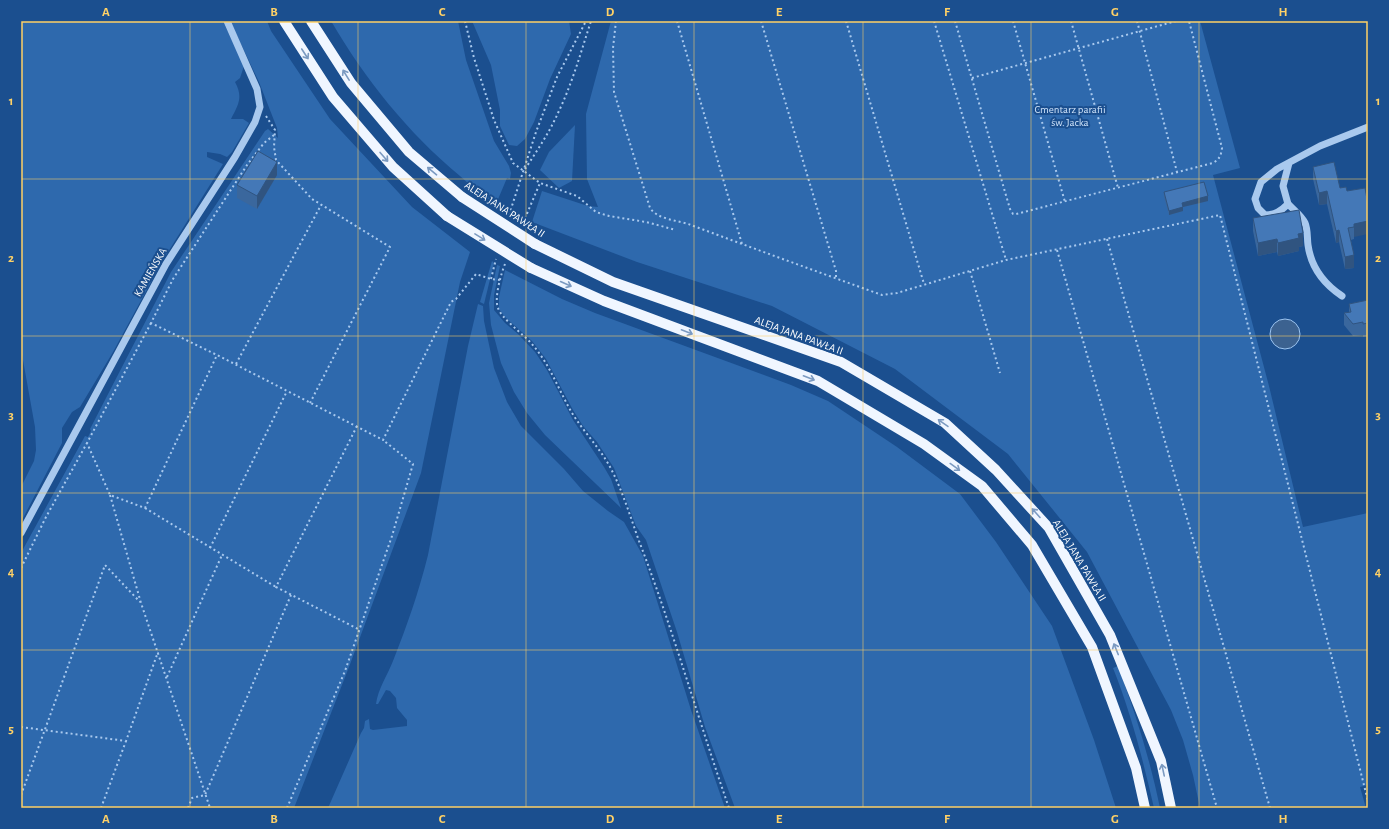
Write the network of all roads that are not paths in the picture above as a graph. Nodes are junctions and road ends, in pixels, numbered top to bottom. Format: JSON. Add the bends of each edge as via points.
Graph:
{"nodes":[{"id":1,"x":227,"y":21,"type":"edge"},
{"id":2,"x":284,"y":21,"type":"edge"},
{"id":3,"x":311,"y":21,"type":"edge"},
{"id":4,"x":1368,"y":127,"type":"edge"},
{"id":5,"x":1289,"y":163,"type":"junction"},
{"id":6,"x":1288,"y":204,"type":"junction"},
{"id":7,"x":1342,"y":296,"type":"dead end"},
{"id":8,"x":21,"y":533,"type":"edge"},
{"id":9,"x":1145,"y":808,"type":"edge"},
{"id":10,"x":1171,"y":808,"type":"edge"}],
"edges":[{"from":1,"to":8,"type":"street","name":"KAMIEŃSKA","via":[[257,89],[260,107],[255,122],[166,264]]},
{"from":2,"to":9,"type":"main road","one_way":true,"bridge":true,"via":[[333,97],[393,167],[447,216],[531,268],[604,301],[818,381],[924,444],[982,486],[1032,545],[1092,647],[1136,768]]},
{"from":10,"to":3,"type":"main road","name":"ALEJA JANA PAWŁA II","one_way":true,"bridge":true,"via":[[1161,761],[1110,635],[1049,528],[996,470],[945,424],[840,362],[613,282],[535,244],[462,197],[409,152],[351,83]]},
{"from":4,"to":5,"type":"street","via":[[1320,146]]},
{"from":5,"to":6,"type":"street","via":[[1283,186]]},
{"from":5,"to":6,"type":"street","via":[[1262,182],[1255,199],[1258,208],[1265,215],[1273,215]]},
{"from":6,"to":7,"type":"street","via":[[1305,223],[1310,254],[1322,280]]}]}
